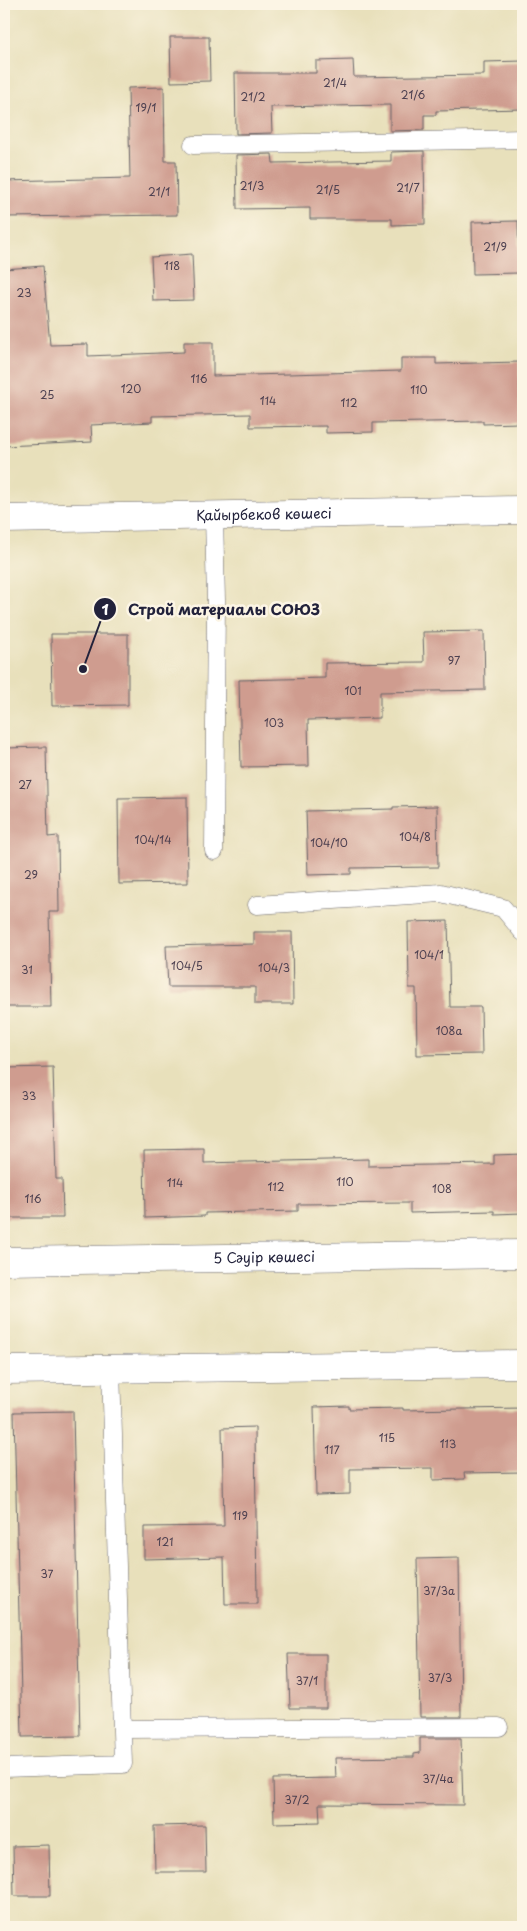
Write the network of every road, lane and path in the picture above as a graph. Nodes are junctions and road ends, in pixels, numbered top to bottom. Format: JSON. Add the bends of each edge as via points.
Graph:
{"nodes":[{"id":1,"x":523,"y":139,"type":"edge"},
{"id":2,"x":193,"y":145,"type":"dead end"},
{"id":3,"x":523,"y":510,"type":"edge"},
{"id":4,"x":214,"y":516,"type":"junction"},
{"id":5,"x":4,"y":519,"type":"edge"},
{"id":6,"x":214,"y":852,"type":"dead end"},
{"id":7,"x":258,"y":905,"type":"dead end"},
{"id":8,"x":523,"y":932,"type":"edge"},
{"id":9,"x":523,"y":1254,"type":"edge"},
{"id":10,"x":4,"y":1261,"type":"edge"},
{"id":11,"x":523,"y":1364,"type":"edge"},
{"id":12,"x":111,"y":1369,"type":"junction"},
{"id":13,"x":4,"y":1370,"type":"edge"},
{"id":14,"x":500,"y":1727,"type":"dead end"},
{"id":15,"x":122,"y":1729,"type":"junction"},
{"id":16,"x":4,"y":1768,"type":"edge"}],
"edges":[{"from":1,"to":2,"type":"lane"},
{"from":3,"to":4,"type":"street","name":"Қайырбеков көшесі"},
{"from":4,"to":5,"type":"street","name":"Қайырбеков көшесі"},
{"from":4,"to":6,"type":"lane"},
{"from":7,"to":8,"type":"lane","via":[[441,893],[504,908]]},
{"from":9,"to":10,"type":"street","name":"5 Сәуір көшесі"},
{"from":11,"to":12,"type":"street"},
{"from":12,"to":13,"type":"street"},
{"from":12,"to":15,"type":"lane"},
{"from":14,"to":15,"type":"lane"},
{"from":15,"to":16,"type":"lane","via":[[123,1764]]}]}
